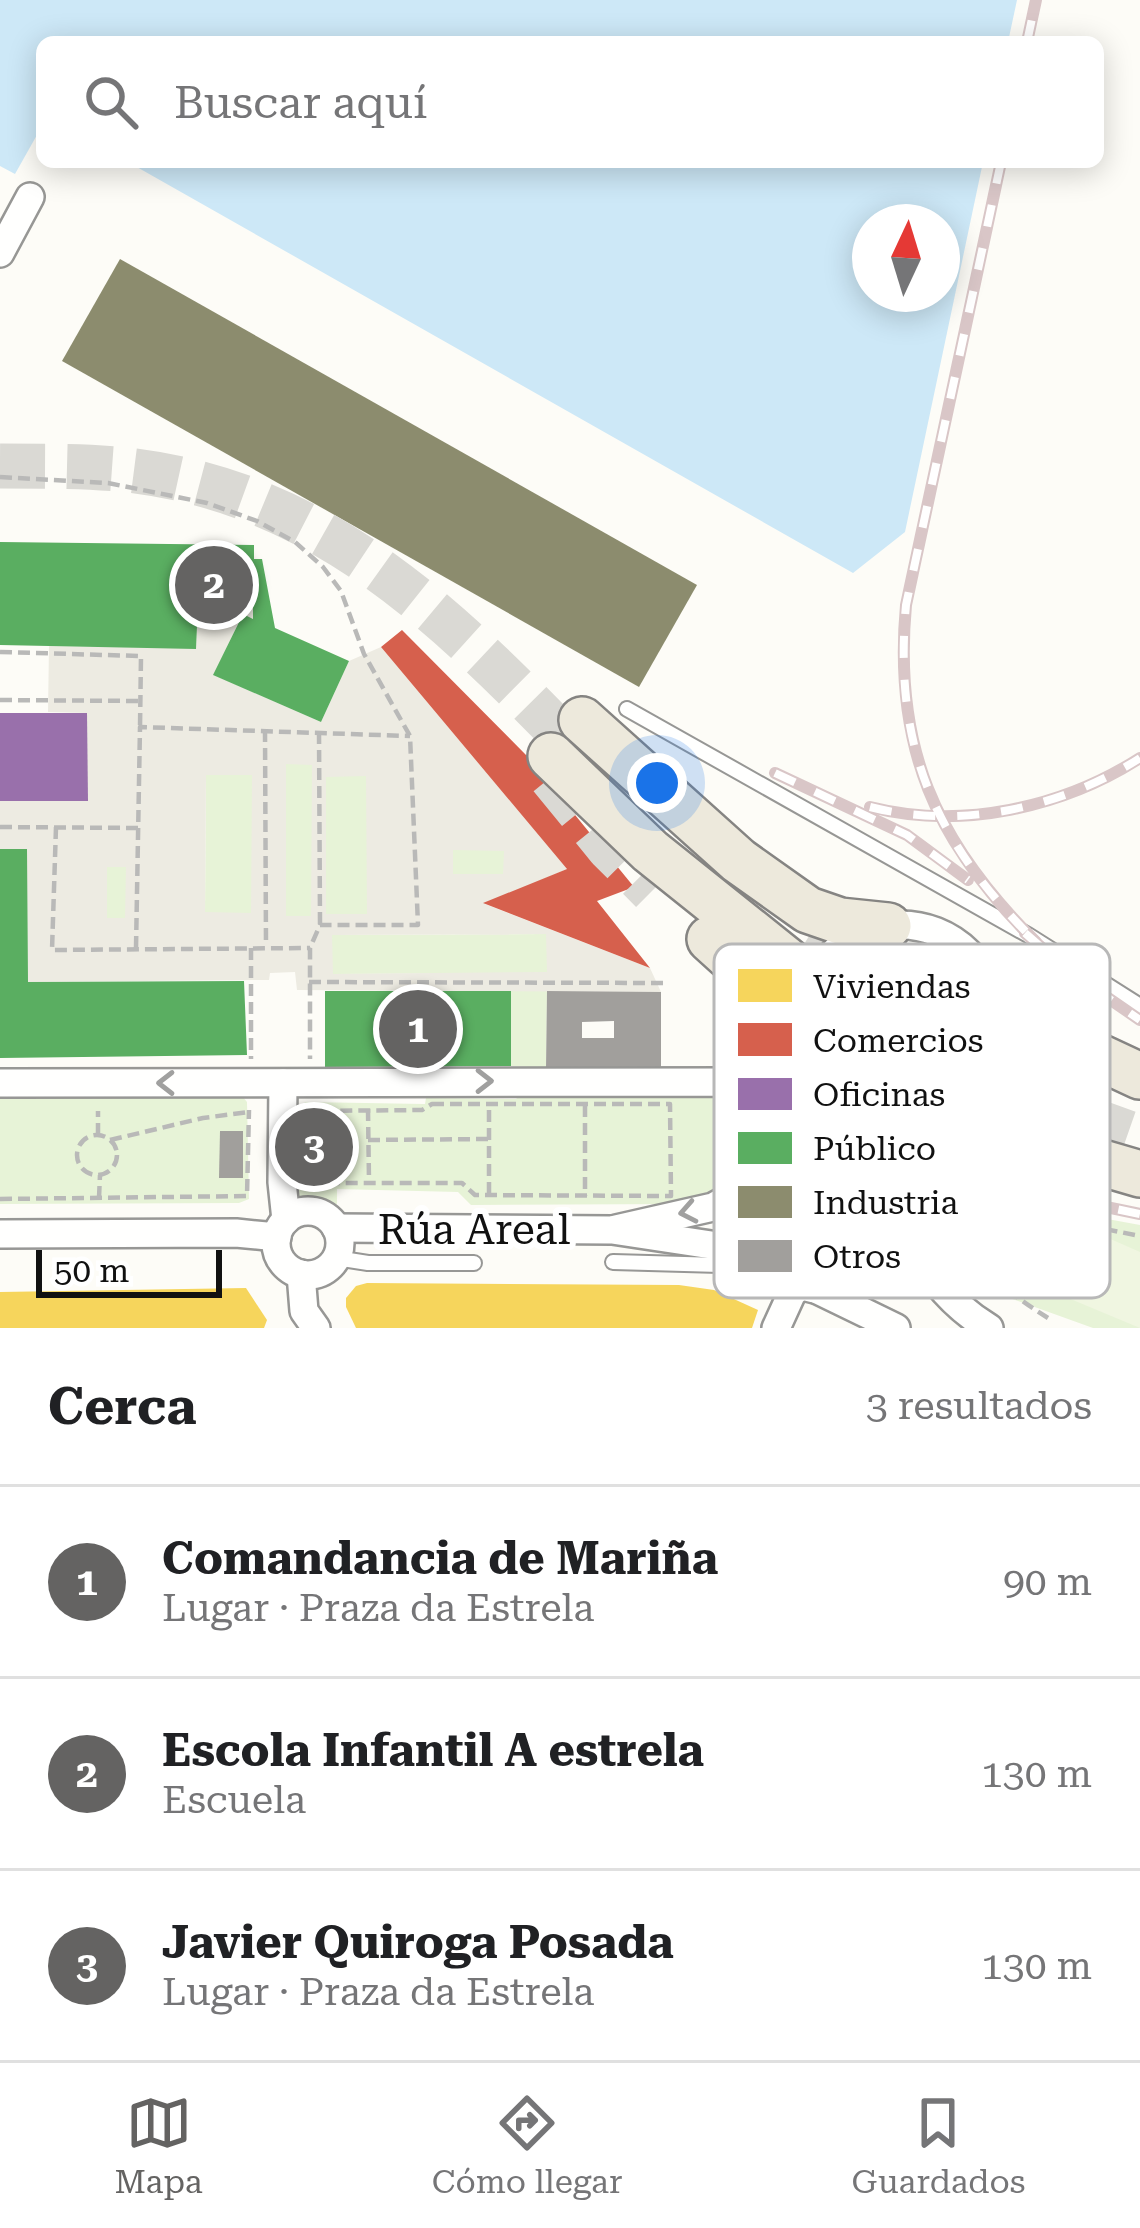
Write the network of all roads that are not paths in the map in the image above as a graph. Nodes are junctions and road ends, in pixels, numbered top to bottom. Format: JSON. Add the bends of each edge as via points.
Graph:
{"nodes":[{"id":1,"x":30,"y":196,"type":"dead end"},
{"id":2,"x":0,"y":253,"type":"edge"},
{"id":3,"x":627,"y":709,"type":"dead end"},
{"id":4,"x":652,"y":891,"type":"tunnel mouth"},
{"id":5,"x":888,"y":926,"type":"junction"},
{"id":6,"x":716,"y":944,"type":"edge"},
{"id":7,"x":786,"y":944,"type":"tunnel mouth"},
{"id":8,"x":846,"y":944,"type":"edge"},
{"id":9,"x":957,"y":944,"type":"edge"},
{"id":10,"x":1042,"y":944,"type":"edge"},
{"id":11,"x":1110,"y":987,"type":"edge"},
{"id":12,"x":1140,"y":1006,"type":"edge"},
{"id":13,"x":1110,"y":1062,"type":"edge"},
{"id":14,"x":1140,"y":1076,"type":"edge"},
{"id":15,"x":0,"y":1083,"type":"edge"},
{"id":16,"x":284,"y":1083,"type":"junction"},
{"id":17,"x":714,"y":1084,"type":"edge"},
{"id":18,"x":1110,"y":1165,"type":"edge"},
{"id":19,"x":1140,"y":1174,"type":"edge"},
{"id":20,"x":714,"y":1206,"type":"edge"},
{"id":21,"x":281,"y":1228,"type":"junction"},
{"id":22,"x":336,"y":1228,"type":"junction"},
{"id":23,"x":612,"y":1230,"type":"junction"},
{"id":24,"x":0,"y":1234,"type":"edge"},
{"id":25,"x":714,"y":1246,"type":"edge"},
{"id":26,"x":336,"y":1258,"type":"junction"},
{"id":27,"x":613,"y":1262,"type":"dead end"},
{"id":28,"x":474,"y":1264,"type":"dead end"},
{"id":29,"x":714,"y":1264,"type":"edge"},
{"id":30,"x":301,"y":1274,"type":"junction"},
{"id":31,"x":790,"y":1298,"type":"edge"},
{"id":32,"x":832,"y":1298,"type":"edge"},
{"id":33,"x":950,"y":1298,"type":"edge"},
{"id":34,"x":316,"y":1328,"type":"edge"},
{"id":35,"x":776,"y":1328,"type":"edge"},
{"id":36,"x":896,"y":1328,"type":"edge"},
{"id":37,"x":989,"y":1328,"type":"edge"}],
"edges":[{"from":1,"to":2,"type":"street"},
{"from":3,"to":10,"type":"lane"},
{"from":4,"to":6,"type":"main road"},
{"from":5,"to":7,"type":"main road","via":[[808,910],[566,737],[650,851]]},
{"from":5,"to":8,"type":"street"},
{"from":5,"to":9,"type":"street","via":[[917,926]]},
{"from":11,"to":12,"type":"lane"},
{"from":13,"to":14,"type":"main road"},
{"from":16,"to":15,"type":"street","one_way":true},
{"from":16,"to":17,"type":"street","one_way":true},
{"from":16,"to":21,"type":"street"},
{"from":18,"to":19,"type":"main road"},
{"from":20,"to":23,"type":"street","name":"Rúa Areal","one_way":true},
{"from":21,"to":22,"type":"street","via":[[313,1212]]},
{"from":21,"to":24,"type":"street"},
{"from":21,"to":30,"type":"street","via":[[284,1264]]},
{"from":22,"to":23,"type":"street","name":"Rúa Areal"},
{"from":22,"to":26,"type":"street"},
{"from":23,"to":25,"type":"street","name":"Rúa Areal"},
{"from":26,"to":28,"type":"lane"},
{"from":26,"to":30,"type":"street","via":[[321,1272]]},
{"from":27,"to":29,"type":"lane"},
{"from":30,"to":34,"type":"street","via":[[304,1311]]},
{"from":31,"to":35,"type":"street"},
{"from":32,"to":36,"type":"street","name":"Rúa Areal"},
{"from":33,"to":37,"type":"street"}]}
